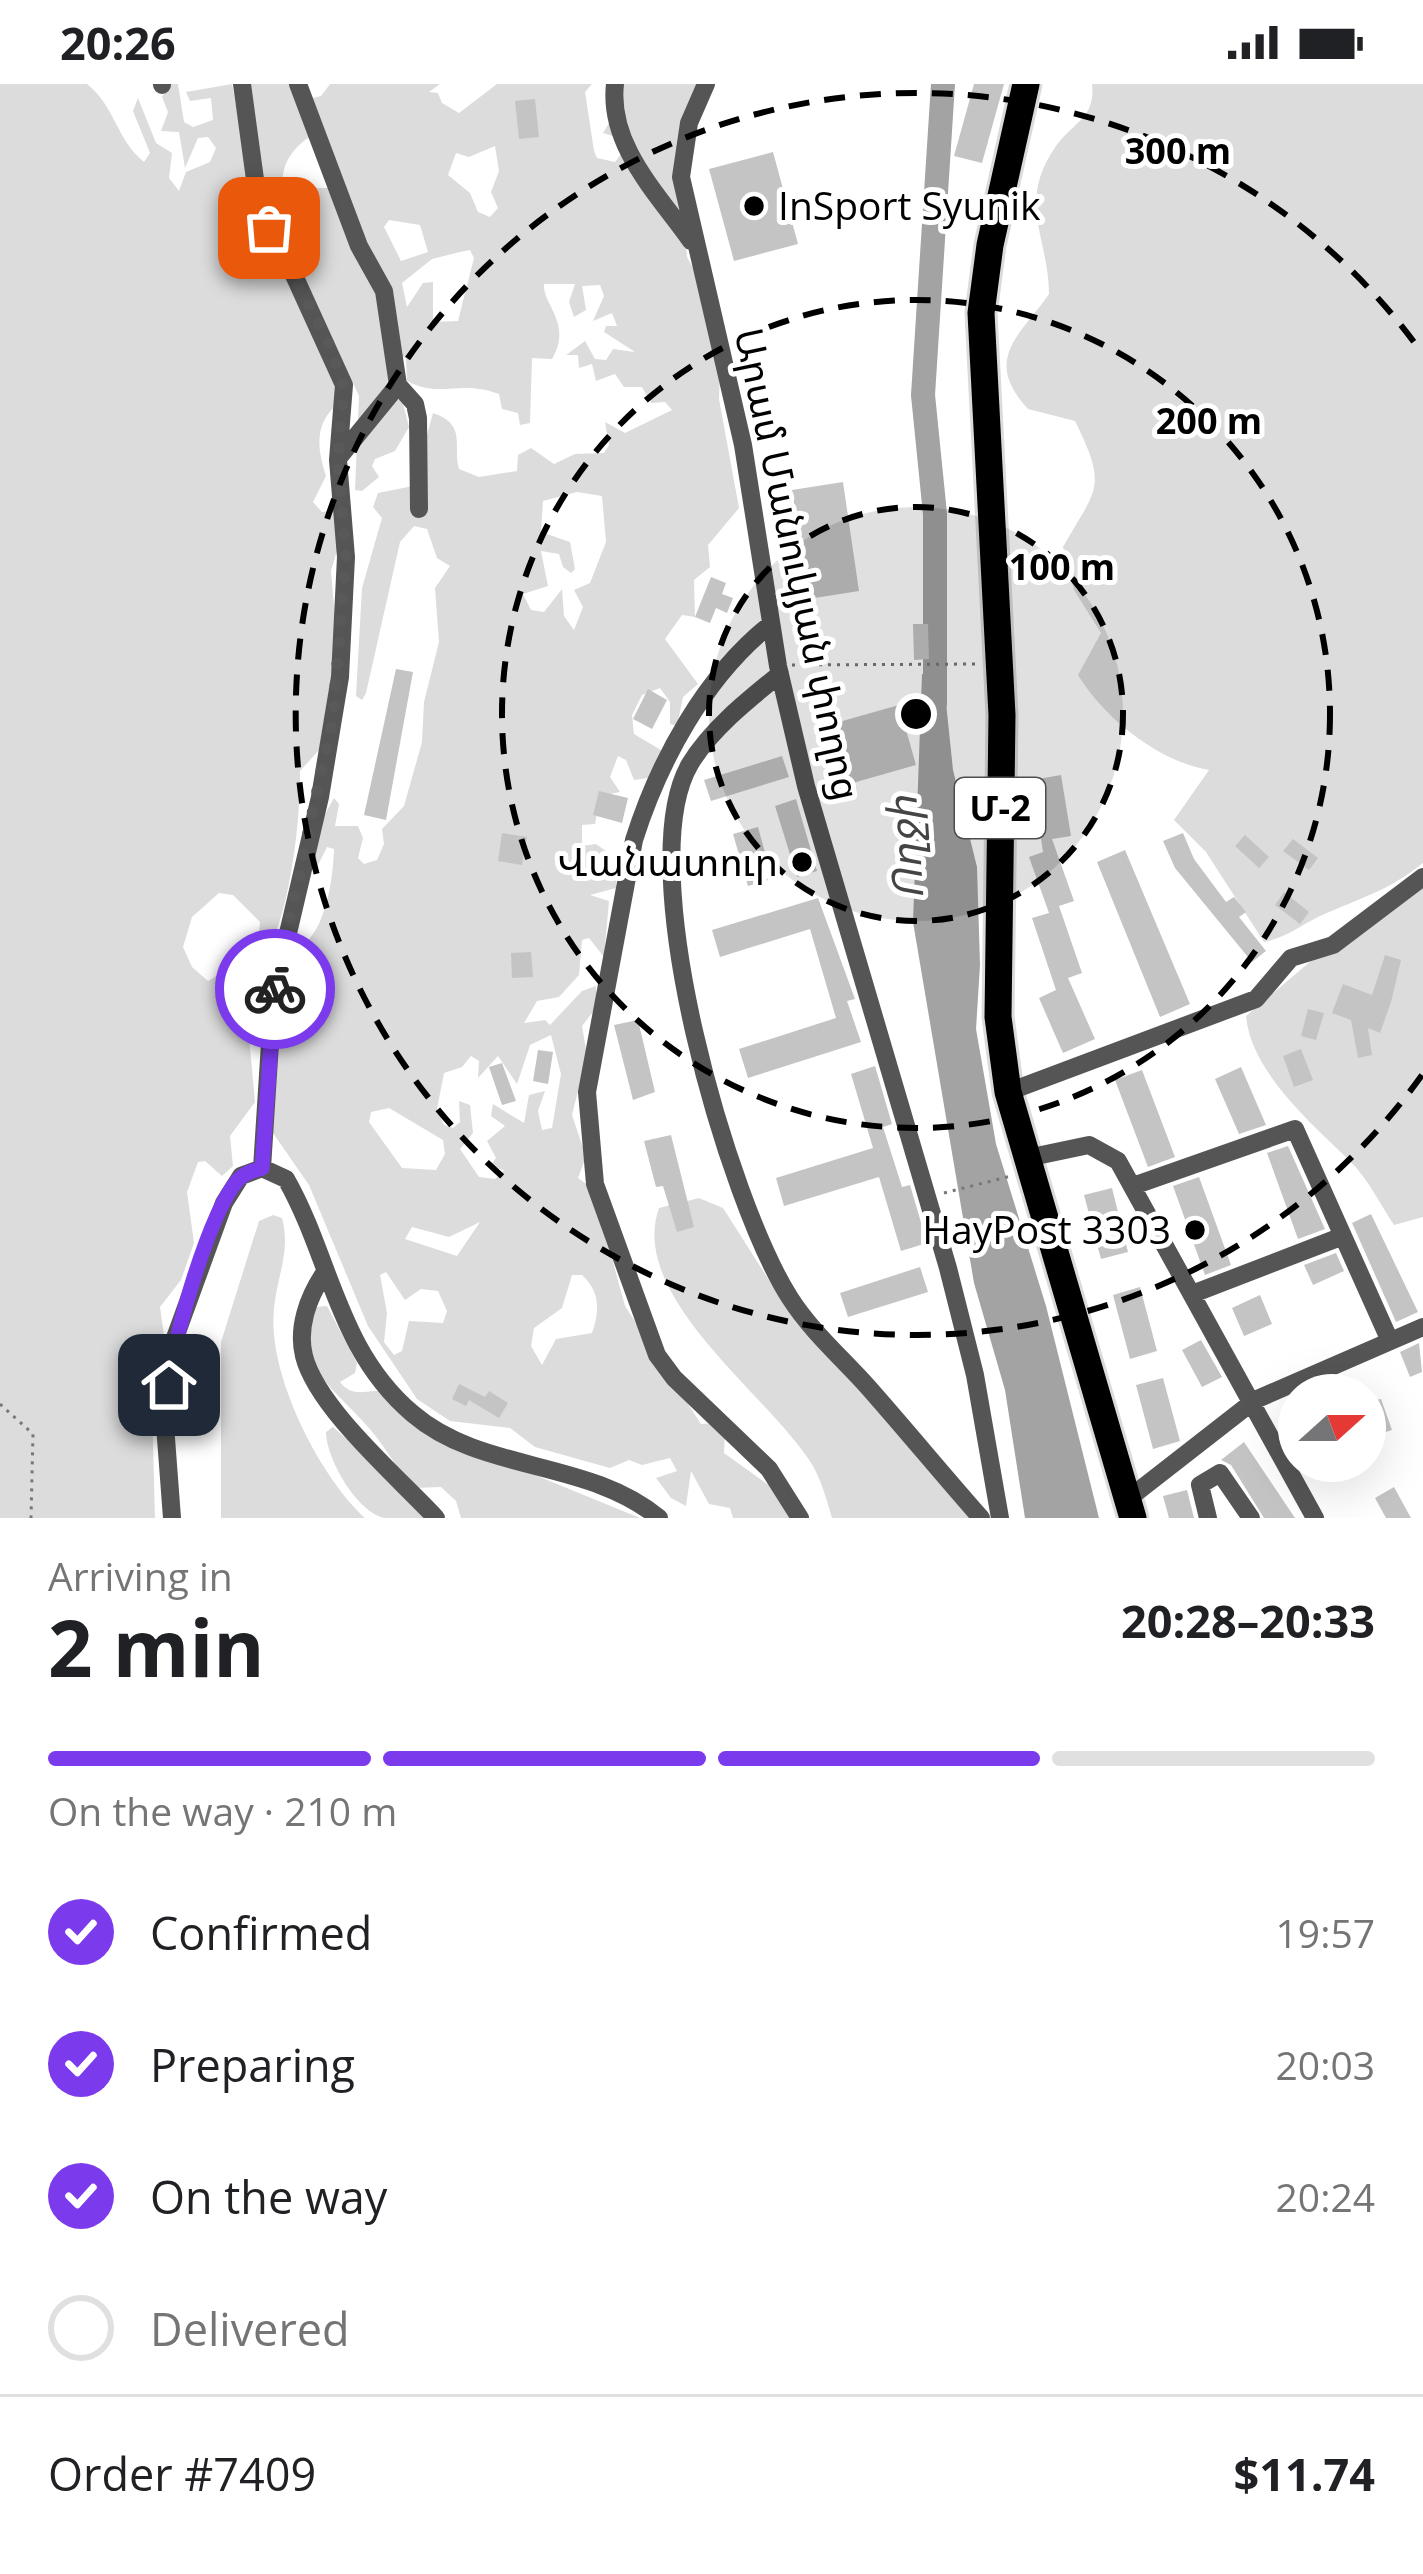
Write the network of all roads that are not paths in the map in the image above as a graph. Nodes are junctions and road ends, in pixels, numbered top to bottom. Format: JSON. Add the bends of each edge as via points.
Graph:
{"nodes":[{"id":1,"x":242,"y":84,"type":"edge"},
{"id":2,"x":298,"y":84,"type":"edge"},
{"id":3,"x":616,"y":84,"type":"edge"},
{"id":4,"x":706,"y":84,"type":"edge"},
{"id":5,"x":1026,"y":84,"type":"edge"},
{"id":6,"x":698,"y":250,"type":"junction"},
{"id":7,"x":398,"y":385,"type":"junction"},
{"id":8,"x":338,"y":460,"type":"junction"},
{"id":9,"x":419,"y":508,"type":"dead end"},
{"id":10,"x":771,"y":624,"type":"junction"},
{"id":11,"x":779,"y":670,"type":"junction"},
{"id":12,"x":1423,"y":878,"type":"edge"},
{"id":13,"x":1008,"y":1092,"type":"junction"},
{"id":14,"x":1023,"y":1166,"type":"junction"},
{"id":15,"x":262,"y":1168,"type":"junction"},
{"id":16,"x":1133,"y":1186,"type":"junction"},
{"id":17,"x":1343,"y":1236,"type":"junction"},
{"id":18,"x":323,"y":1276,"type":"junction"},
{"id":19,"x":1195,"y":1293,"type":"junction"},
{"id":20,"x":1423,"y":1327,"type":"edge"},
{"id":21,"x":1390,"y":1341,"type":"junction"},
{"id":22,"x":1255,"y":1400,"type":"junction"},
{"id":23,"x":1131,"y":1509,"type":"edge"},
{"id":24,"x":172,"y":1518,"type":"edge"},
{"id":25,"x":436,"y":1518,"type":"edge"},
{"id":26,"x":659,"y":1518,"type":"edge"},
{"id":27,"x":800,"y":1518,"type":"edge"},
{"id":28,"x":982,"y":1518,"type":"edge"},
{"id":29,"x":1000,"y":1518,"type":"edge"},
{"id":30,"x":1208,"y":1518,"type":"edge"},
{"id":31,"x":1251,"y":1518,"type":"edge"},
{"id":32,"x":1316,"y":1518,"type":"edge"}],
"edges":[{"from":1,"to":8,"type":"street","via":[[257,194],[344,385]]},
{"from":2,"to":7,"type":"street","via":[[384,291]]},
{"from":3,"to":6,"type":"street","via":[[612,112],[626,149]]},
{"from":4,"to":6,"type":"street","name":"Արամ Մանուկյան փողոց","via":[[680,155]]},
{"from":5,"to":13,"type":"highway","number":"Մ-2","via":[[980,313],[1002,715],[998,1017]]},
{"from":6,"to":10,"type":"street","name":"Արամ Մանուկյան փողոց","via":[[754,503]]},
{"from":7,"to":8,"type":"street"},
{"from":7,"to":9,"type":"street","via":[[416,404]]},
{"from":8,"to":15,"type":"street","via":[[346,557],[340,677],[273,997]]},
{"from":10,"to":11,"type":"street","name":"Արամ Մանուկյան փողոց"},
{"from":10,"to":27,"type":"street","via":[[707,693],[646,800],[587,1092],[588,1136],[611,1238],[657,1355],[770,1469]]},
{"from":11,"to":28,"type":"street","via":[[712,737],[680,789],[672,928],[679,974],[742,1190],[788,1294]]},
{"from":11,"to":29,"type":"street","name":"Արամ Մանուկյան փողոց","via":[[948,1268]]},
{"from":12,"to":13,"type":"street","via":[[1333,945],[1291,958],[1256,999]]},
{"from":13,"to":14,"type":"highway","number":"Մ-2"},
{"from":14,"to":16,"type":"street","via":[[1089,1145],[1118,1161]]},
{"from":14,"to":23,"type":"highway","number":"Մ-2"},
{"from":15,"to":18,"type":"street","via":[[286,1179]]},
{"from":15,"to":24,"type":"street","via":[[241,1176],[224,1203],[172,1346],[165,1425]]},
{"from":16,"to":17,"type":"street","via":[[1294,1130]]},
{"from":16,"to":19,"type":"street"},
{"from":17,"to":19,"type":"street"},
{"from":17,"to":21,"type":"street"},
{"from":18,"to":25,"type":"street","via":[[306,1302],[303,1355],[322,1394]]},
{"from":18,"to":26,"type":"street","via":[[354,1339],[414,1416],[449,1437],[584,1477]]},
{"from":19,"to":22,"type":"street"},
{"from":20,"to":21,"type":"street"},
{"from":21,"to":22,"type":"street"},
{"from":22,"to":23,"type":"street"},
{"from":22,"to":32,"type":"street"},
{"from":30,"to":31,"type":"street","via":[[1200,1485],[1220,1473]]}]}
